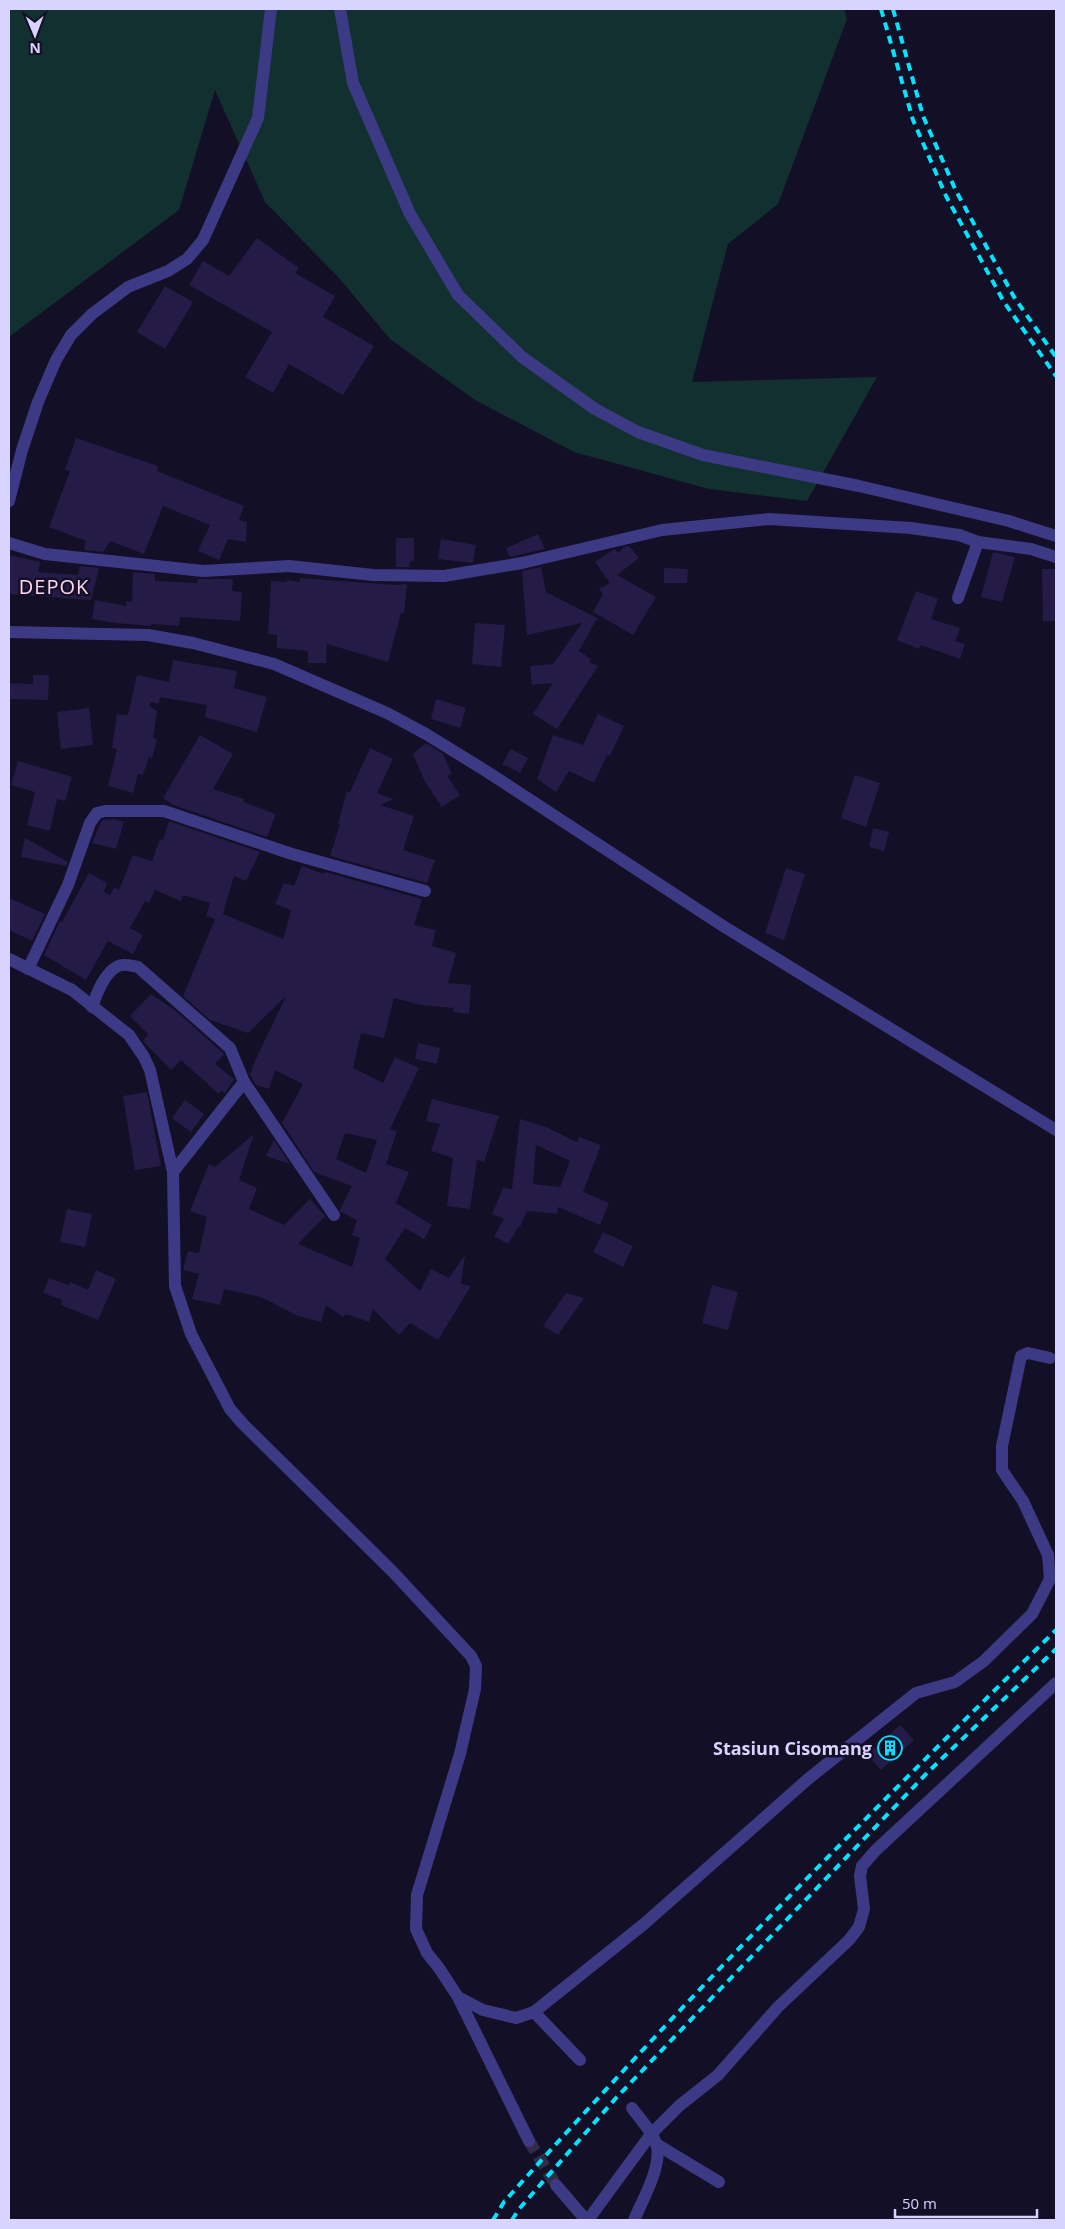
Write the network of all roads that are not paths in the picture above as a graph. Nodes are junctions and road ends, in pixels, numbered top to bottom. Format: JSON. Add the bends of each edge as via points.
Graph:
{"nodes":[{"id":1,"x":271,"y":9,"type":"edge"},
{"id":2,"x":340,"y":9,"type":"edge"},
{"id":3,"x":9,"y":501,"type":"edge"},
{"id":4,"x":1056,"y":536,"type":"edge"},
{"id":5,"x":978,"y":542,"type":"junction"},
{"id":6,"x":9,"y":543,"type":"edge"},
{"id":7,"x":1056,"y":558,"type":"edge"},
{"id":8,"x":958,"y":598,"type":"dead end"},
{"id":9,"x":9,"y":632,"type":"edge"},
{"id":10,"x":425,"y":891,"type":"dead end"},
{"id":11,"x":9,"y":958,"type":"edge"},
{"id":12,"x":28,"y":969,"type":"junction"},
{"id":13,"x":92,"y":1007,"type":"junction"},
{"id":14,"x":244,"y":1082,"type":"junction"},
{"id":15,"x":1056,"y":1130,"type":"edge"},
{"id":16,"x":173,"y":1172,"type":"junction"},
{"id":17,"x":334,"y":1215,"type":"dead end"},
{"id":18,"x":1050,"y":1358,"type":"dead end"},
{"id":19,"x":1056,"y":1683,"type":"edge"},
{"id":20,"x":458,"y":1997,"type":"junction"},
{"id":21,"x":534,"y":2012,"type":"junction"},
{"id":22,"x":580,"y":2060,"type":"dead end"},
{"id":23,"x":632,"y":2108,"type":"dead end"},
{"id":24,"x":654,"y":2139,"type":"junction"},
{"id":25,"x":529,"y":2141,"type":"tunnel mouth"},
{"id":26,"x":719,"y":2182,"type":"dead end"},
{"id":27,"x":556,"y":2184,"type":"tunnel mouth"},
{"id":28,"x":587,"y":2220,"type":"edge"},
{"id":29,"x":634,"y":2220,"type":"edge"}],
"edges":[{"from":1,"to":3,"type":"street","via":[[258,118],[203,240],[187,259],[168,272],[128,287],[70,335],[38,402]]},
{"from":2,"to":4,"type":"street","via":[[353,83],[410,214],[458,295],[522,357],[595,409],[638,432],[702,455],[859,486],[1008,521]]},
{"from":5,"to":6,"type":"street","via":[[959,535],[912,528],[768,519],[662,530],[522,563],[444,576],[373,575],[289,566],[203,571],[45,554]]},
{"from":5,"to":7,"type":"street","via":[[1030,549]]},
{"from":5,"to":8,"type":"street"},
{"from":9,"to":15,"type":"street","via":[[148,635],[193,643],[274,664],[380,710],[456,752],[723,926]]},
{"from":10,"to":12,"type":"street","via":[[292,854],[164,811],[97,813],[90,823],[68,885]]},
{"from":11,"to":12,"type":"street"},
{"from":12,"to":13,"type":"street","via":[[72,990]]},
{"from":13,"to":14,"type":"street","via":[[100,985],[118,966],[138,967],[230,1048]]},
{"from":13,"to":16,"type":"street","via":[[129,1035],[144,1057],[150,1070]]},
{"from":14,"to":16,"type":"street"},
{"from":14,"to":17,"type":"street"},
{"from":16,"to":20,"type":"street","via":[[175,1286],[190,1334],[230,1409],[393,1572],[471,1656],[476,1666],[475,1689],[460,1754],[415,1906],[420,1942]]},
{"from":18,"to":21,"type":"street","via":[[1028,1352],[1021,1356],[1002,1446],[1002,1470],[1023,1501],[1048,1555],[1050,1580],[1032,1614],[984,1661],[955,1682],[916,1693],[823,1766],[644,1924]]},
{"from":19,"to":24,"type":"street","via":[[876,1850],[862,1866],[864,1909],[854,1934],[778,2006],[718,2075],[678,2106]]},
{"from":20,"to":21,"type":"street","via":[[483,2010],[516,2018]]},
{"from":20,"to":25,"type":"street"},
{"from":21,"to":22,"type":"street"},
{"from":23,"to":24,"type":"street"},
{"from":24,"to":26,"type":"street"},
{"from":24,"to":28,"type":"street"},
{"from":24,"to":29,"type":"street","via":[[656,2159],[653,2175]]},
{"from":27,"to":28,"type":"street"}]}
